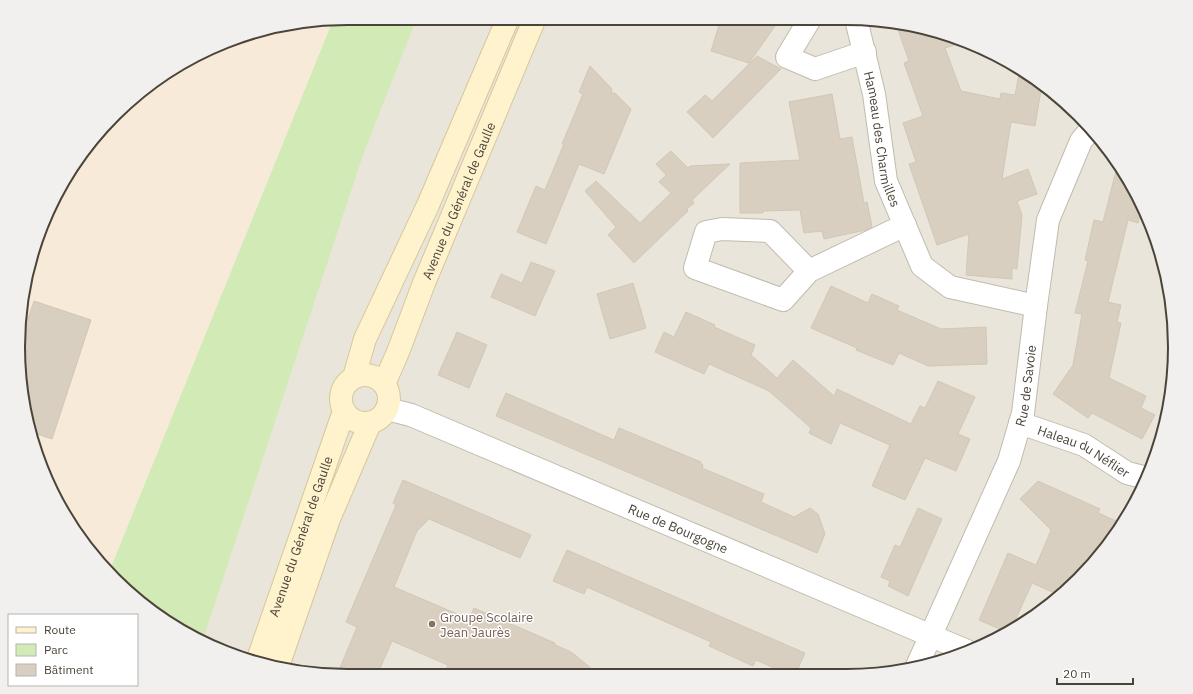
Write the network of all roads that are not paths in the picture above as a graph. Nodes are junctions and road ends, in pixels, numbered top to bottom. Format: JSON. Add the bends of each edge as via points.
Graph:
{"nodes":[{"id":1,"x":505,"y":25,"type":"edge"},
{"id":2,"x":532,"y":25,"type":"edge"},
{"id":3,"x":807,"y":25,"type":"edge"},
{"id":4,"x":858,"y":26,"type":"edge"},
{"id":5,"x":864,"y":52,"type":"junction"},
{"id":6,"x":1087,"y":134,"type":"edge"},
{"id":7,"x":905,"y":225,"type":"junction"},
{"id":8,"x":809,"y":271,"type":"junction"},
{"id":9,"x":1036,"y":306,"type":"junction"},
{"id":10,"x":354,"y":377,"type":"junction"},
{"id":11,"x":384,"y":384,"type":"junction"},
{"id":12,"x":387,"y":410,"type":"junction"},
{"id":13,"x":344,"y":411,"type":"junction"},
{"id":14,"x":370,"y":423,"type":"junction"},
{"id":15,"x":1020,"y":423,"type":"junction"},
{"id":16,"x":1140,"y":476,"type":"edge"},
{"id":17,"x":930,"y":635,"type":"junction"},
{"id":18,"x":960,"y":648,"type":"edge"},
{"id":19,"x":259,"y":657,"type":"edge"},
{"id":20,"x":919,"y":660,"type":"edge"},
{"id":21,"x":279,"y":662,"type":"edge"}],
"edges":[{"from":1,"to":10,"type":"main road","name":"Avenue du Général de Gaulle","via":[[428,205],[365,339]]},
{"from":2,"to":11,"type":"main road","name":"Avenue du Général de Gaulle"},
{"from":3,"to":5,"type":"street","name":"Hameau des Charmilles","via":[[788,57],[815,69]]},
{"from":4,"to":5,"type":"street","name":"Hameau des Charmilles"},
{"from":5,"to":7,"type":"street","name":"Hameau des Charmilles","via":[[874,94],[886,181]]},
{"from":6,"to":9,"type":"street","name":"Rue de Savoie","via":[[1081,141],[1048,220]]},
{"from":7,"to":8,"type":"street"},
{"from":7,"to":9,"type":"street","name":"Hameau des Charmilles","via":[[922,266],[950,287]]},
{"from":8,"to":8,"type":"street","via":[[770,231],[722,229],[706,232],[695,268],[782,300]]},
{"from":9,"to":15,"type":"street","name":"Rue de Savoie"},
{"from":10,"to":11,"type":"main road","via":[[374,376]]},
{"from":10,"to":13,"type":"main road","via":[[344,386],[342,392],[341,405]]},
{"from":11,"to":12,"type":"main road","via":[[389,393]]},
{"from":12,"to":14,"type":"main road","via":[[380,418]]},
{"from":12,"to":17,"type":"street","name":"Rue de Bourgogne","via":[[412,414]]},
{"from":13,"to":14,"type":"main road","via":[[352,420]]},
{"from":13,"to":19,"type":"main road","name":"Avenue du Général de Gaulle"},
{"from":14,"to":21,"type":"main road","name":"Avenue du Général de Gaulle","via":[[329,519]]},
{"from":15,"to":16,"type":"street","name":"Haleau du Néflier","via":[[1084,445],[1127,473]]},
{"from":15,"to":17,"type":"street","name":"Rue de Savoie","via":[[1009,462]]},
{"from":17,"to":18,"type":"street","name":"Rue de Bourgogne"},
{"from":17,"to":20,"type":"street","name":"Rue de Savoie"}]}
